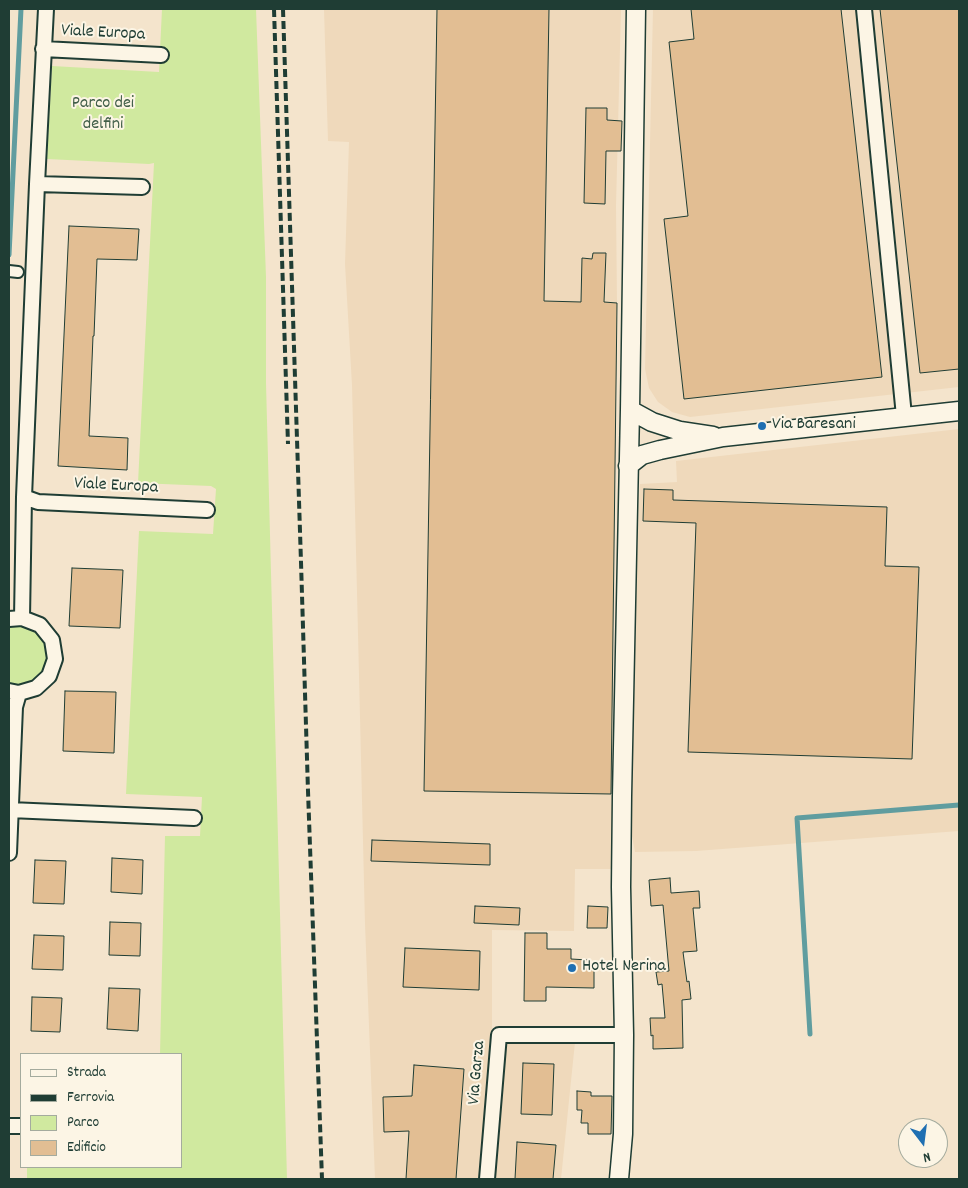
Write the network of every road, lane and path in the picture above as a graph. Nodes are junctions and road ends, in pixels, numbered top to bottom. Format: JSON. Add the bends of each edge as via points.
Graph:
{"nodes":[{"id":1,"x":46,"y":9,"type":"edge"},
{"id":2,"x":636,"y":9,"type":"edge"},
{"id":3,"x":864,"y":9,"type":"edge"},
{"id":4,"x":43,"y":49,"type":"junction"},
{"id":5,"x":161,"y":55,"type":"dead end"},
{"id":6,"x":36,"y":184,"type":"junction"},
{"id":7,"x":142,"y":187,"type":"dead end"},
{"id":8,"x":630,"y":410,"type":"junction"},
{"id":9,"x":959,"y":411,"type":"edge"},
{"id":10,"x":904,"y":416,"type":"junction"},
{"id":11,"x":723,"y":437,"type":"junction"},
{"id":12,"x":628,"y":466,"type":"junction"},
{"id":13,"x":24,"y":497,"type":"junction"},
{"id":14,"x":207,"y":510,"type":"dead end"},
{"id":15,"x":16,"y":618,"type":"edge"},
{"id":16,"x":14,"y":692,"type":"edge"},
{"id":17,"x":10,"y":810,"type":"junction"},
{"id":18,"x":194,"y":818,"type":"dead end"},
{"id":19,"x":9,"y":853,"type":"edge"},
{"id":20,"x":624,"y":1035,"type":"junction"},
{"id":21,"x":487,"y":1179,"type":"edge"},
{"id":22,"x":619,"y":1179,"type":"edge"}],
"edges":[{"from":1,"to":4,"type":"street","name":"Viale Europa"},
{"from":2,"to":8,"type":"street"},
{"from":3,"to":10,"type":"street"},
{"from":4,"to":5,"type":"street","name":"Viale Europa"},
{"from":4,"to":6,"type":"street","name":"Viale Europa"},
{"from":6,"to":7,"type":"street"},
{"from":6,"to":13,"type":"street","name":"Viale Europa"},
{"from":8,"to":11,"type":"street","via":[[672,428]]},
{"from":8,"to":12,"type":"street"},
{"from":9,"to":10,"type":"street"},
{"from":10,"to":11,"type":"street"},
{"from":11,"to":12,"type":"street","via":[[642,455]]},
{"from":12,"to":20,"type":"street","via":[[622,796]]},
{"from":13,"to":14,"type":"street","name":"Viale Europa","via":[[38,502]]},
{"from":13,"to":15,"type":"street","name":"Viale Europa"},
{"from":15,"to":16,"type":"street","via":[[40,624],[52,640],[55,659],[49,676],[36,688]]},
{"from":16,"to":17,"type":"street"},
{"from":17,"to":18,"type":"street"},
{"from":17,"to":19,"type":"street"},
{"from":20,"to":21,"type":"street","name":"Via Garza","via":[[499,1035]]},
{"from":20,"to":22,"type":"street"}]}
